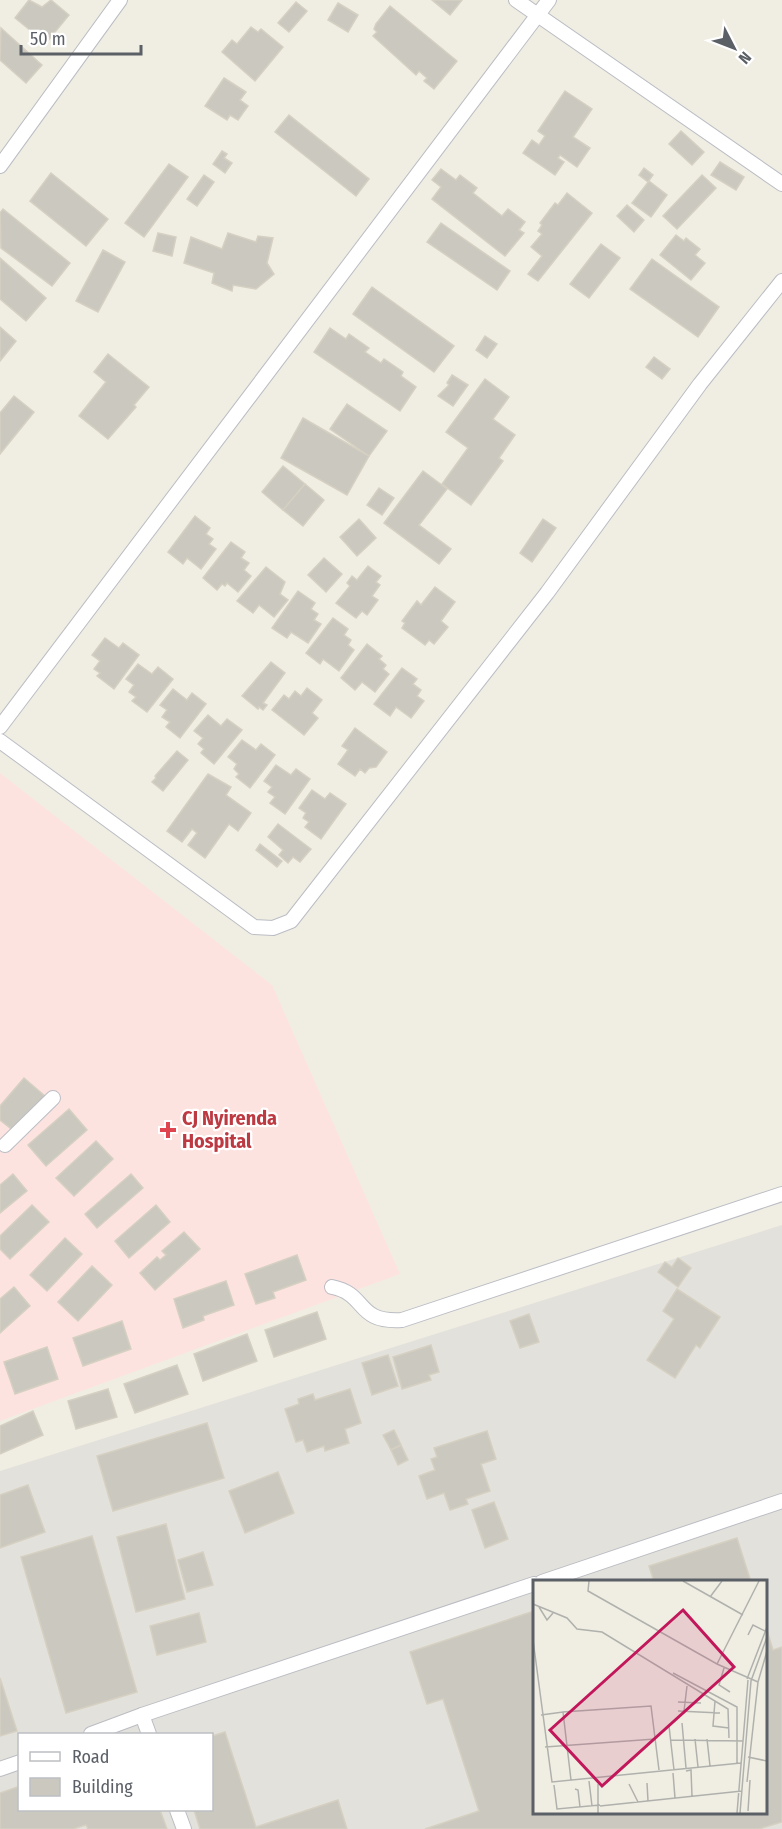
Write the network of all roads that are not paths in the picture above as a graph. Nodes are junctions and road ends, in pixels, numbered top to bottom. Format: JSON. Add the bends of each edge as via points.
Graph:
{"nodes":[{"id":1,"x":120,"y":0,"type":"edge"},
{"id":2,"x":516,"y":0,"type":"edge"},
{"id":3,"x":549,"y":0,"type":"edge"},
{"id":4,"x":538,"y":16,"type":"junction"},
{"id":5,"x":0,"y":166,"type":"edge"},
{"id":6,"x":782,"y":184,"type":"edge"},
{"id":7,"x":782,"y":281,"type":"edge"},
{"id":8,"x":0,"y":727,"type":"edge"},
{"id":9,"x":0,"y":741,"type":"edge"},
{"id":10,"x":53,"y":1098,"type":"dead end"},
{"id":11,"x":5,"y":1145,"type":"dead end"},
{"id":12,"x":782,"y":1194,"type":"edge"},
{"id":13,"x":332,"y":1287,"type":"dead end"},
{"id":14,"x":782,"y":1501,"type":"edge"},
{"id":15,"x":545,"y":1580,"type":"edge"},
{"id":16,"x":533,"y":1584,"type":"edge"},
{"id":17,"x":142,"y":1715,"type":"junction"},
{"id":18,"x":94,"y":1733,"type":"edge"},
{"id":19,"x":149,"y":1733,"type":"edge"},
{"id":20,"x":18,"y":1763,"type":"edge"},
{"id":21,"x":0,"y":1769,"type":"edge"},
{"id":22,"x":178,"y":1811,"type":"edge"},
{"id":23,"x":184,"y":1829,"type":"edge"}],
"edges":[{"from":1,"to":5,"type":"street"},
{"from":2,"to":4,"type":"street"},
{"from":3,"to":4,"type":"street"},
{"from":4,"to":6,"type":"street"},
{"from":4,"to":8,"type":"street"},
{"from":7,"to":9,"type":"street","via":[[700,384],[547,593],[291,921],[273,928],[254,927]]},
{"from":10,"to":11,"type":"street"},
{"from":12,"to":13,"type":"street","via":[[402,1320],[370,1317],[344,1290]]},
{"from":14,"to":15,"type":"street"},
{"from":16,"to":17,"type":"street"},
{"from":17,"to":18,"type":"street"},
{"from":17,"to":19,"type":"street"},
{"from":20,"to":21,"type":"street"},
{"from":22,"to":23,"type":"street"}]}
